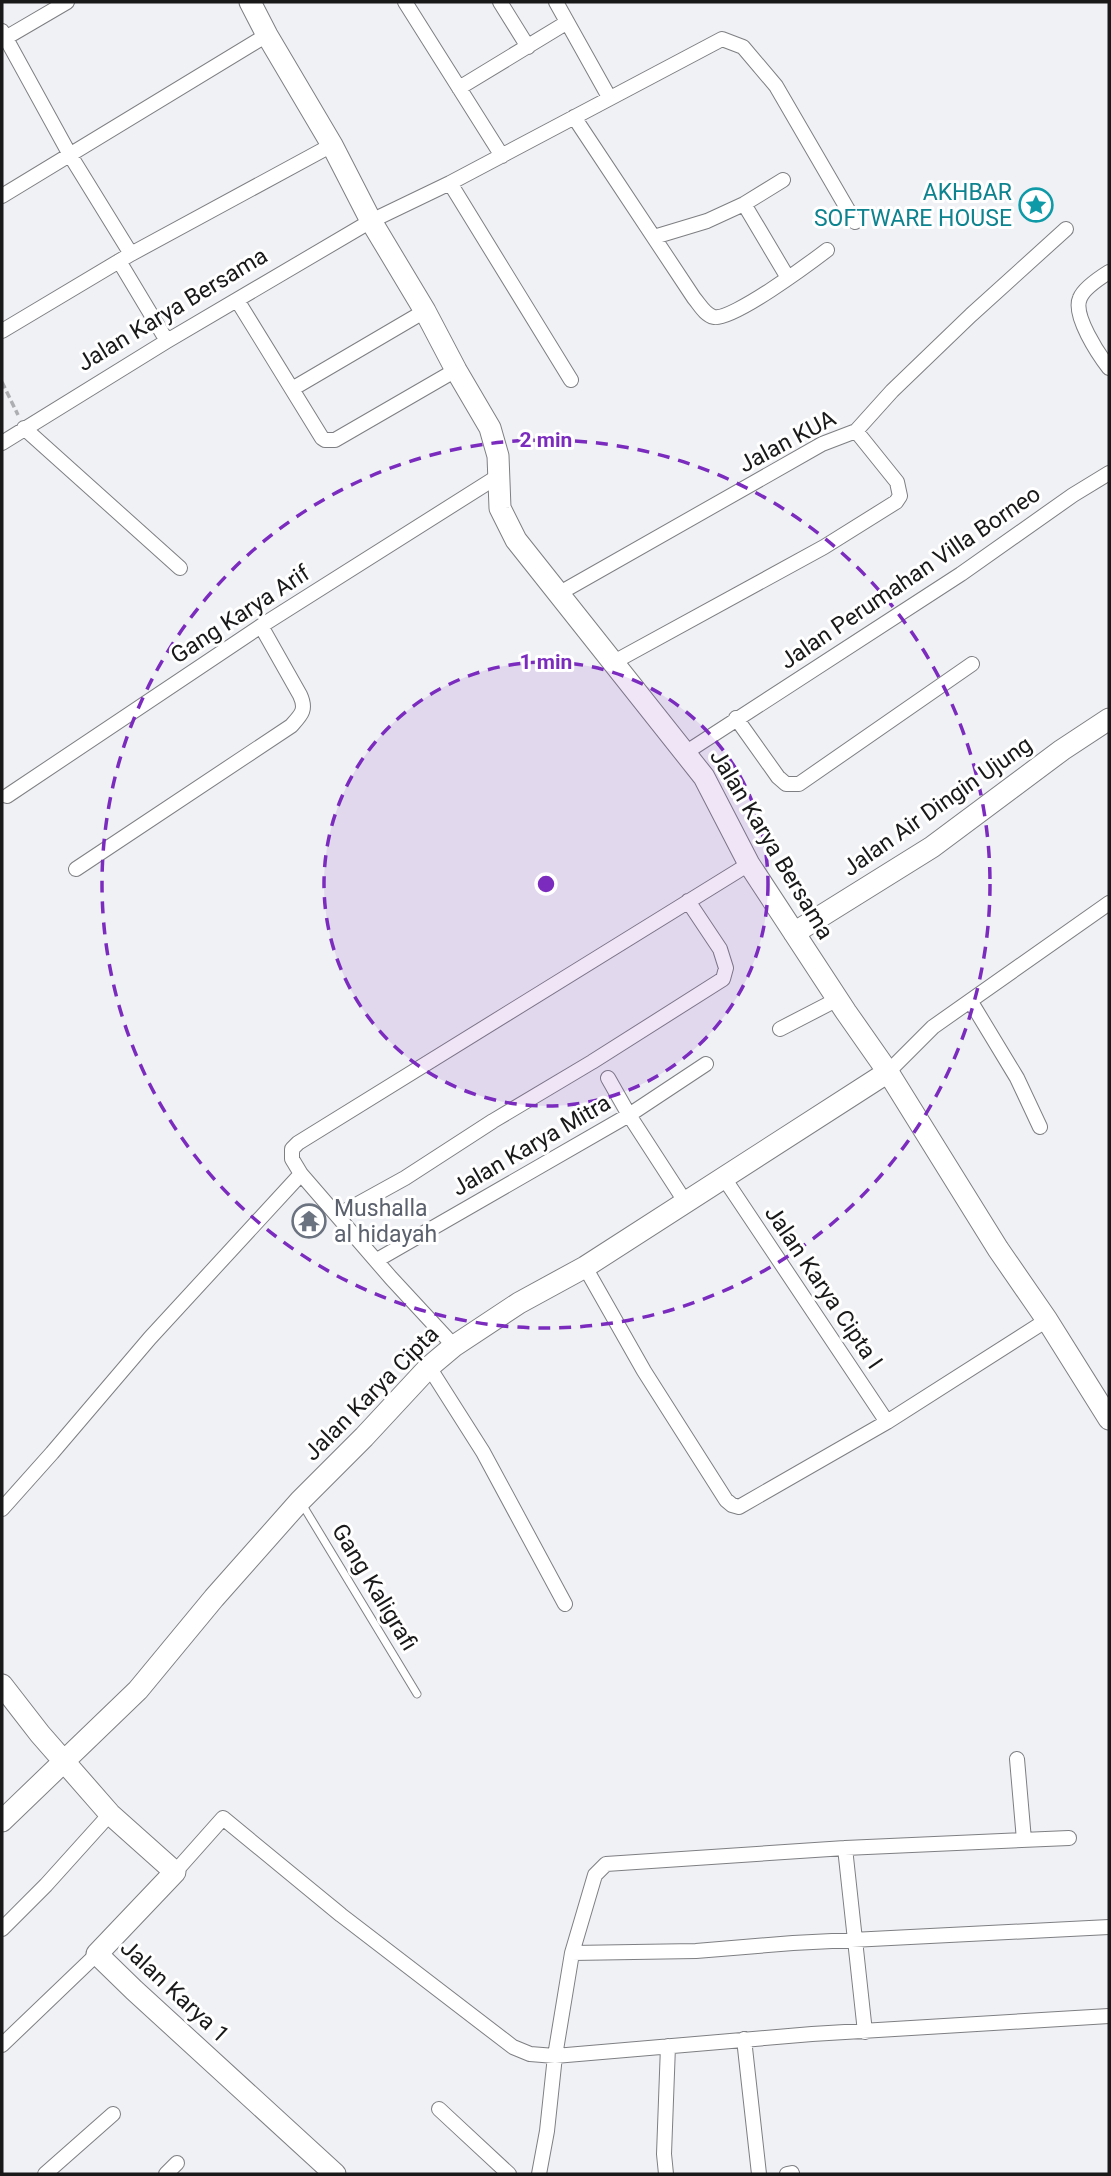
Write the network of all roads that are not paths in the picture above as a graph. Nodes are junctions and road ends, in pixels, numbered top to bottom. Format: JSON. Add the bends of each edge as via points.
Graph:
{"nodes":[{"id":1,"x":67,"y":2,"type":"edge"},
{"id":2,"x":250,"y":2,"type":"edge"},
{"id":3,"x":405,"y":2,"type":"edge"},
{"id":4,"x":500,"y":2,"type":"edge"},
{"id":5,"x":556,"y":2,"type":"edge"},
{"id":6,"x":566,"y":23,"type":"junction"},
{"id":7,"x":267,"y":35,"type":"junction"},
{"id":8,"x":3,"y":36,"type":"edge"},
{"id":9,"x":527,"y":47,"type":"junction"},
{"id":10,"x":459,"y":88,"type":"junction"},
{"id":11,"x":609,"y":97,"type":"junction"},
{"id":12,"x":574,"y":117,"type":"junction"},
{"id":13,"x":332,"y":145,"type":"junction"},
{"id":14,"x":71,"y":155,"type":"junction"},
{"id":15,"x":502,"y":156,"type":"junction"},
{"id":16,"x":783,"y":180,"type":"dead end"},
{"id":17,"x":450,"y":183,"type":"junction"},
{"id":18,"x":2,"y":196,"type":"edge"},
{"id":19,"x":744,"y":204,"type":"junction"},
{"id":20,"x":371,"y":221,"type":"junction"},
{"id":21,"x":855,"y":222,"type":"dead end"},
{"id":22,"x":1066,"y":229,"type":"dead end"},
{"id":23,"x":654,"y":237,"type":"junction"},
{"id":24,"x":827,"y":250,"type":"dead end"},
{"id":25,"x":125,"y":257,"type":"junction"},
{"id":26,"x":1109,"y":272,"type":"edge"},
{"id":27,"x":788,"y":278,"type":"junction"},
{"id":28,"x":237,"y":300,"type":"junction"},
{"id":29,"x":425,"y":311,"type":"junction"},
{"id":30,"x":2,"y":331,"type":"edge"},
{"id":31,"x":167,"y":341,"type":"junction"},
{"id":32,"x":1109,"y":368,"type":"edge"},
{"id":33,"x":456,"y":370,"type":"junction"},
{"id":34,"x":571,"y":380,"type":"dead end"},
{"id":35,"x":292,"y":389,"type":"junction"},
{"id":36,"x":24,"y":428,"type":"junction"},
{"id":37,"x":856,"y":430,"type":"junction"},
{"id":38,"x":2,"y":443,"type":"edge"},
{"id":39,"x":1109,"y":473,"type":"edge"},
{"id":40,"x":500,"y":475,"type":"junction"},
{"id":41,"x":180,"y":568,"type":"dead end"},
{"id":42,"x":558,"y":594,"type":"junction"},
{"id":43,"x":261,"y":626,"type":"junction"},
{"id":44,"x":614,"y":662,"type":"junction"},
{"id":45,"x":972,"y":664,"type":"dead end"},
{"id":46,"x":736,"y":718,"type":"junction"},
{"id":47,"x":1109,"y":719,"type":"edge"},
{"id":48,"x":685,"y":753,"type":"junction"},
{"id":49,"x":8,"y":796,"type":"dead end"},
{"id":50,"x":749,"y":864,"type":"junction"},
{"id":51,"x":76,"y":869,"type":"dead end"},
{"id":52,"x":688,"y":901,"type":"junction"},
{"id":53,"x":1109,"y":903,"type":"edge"},
{"id":54,"x":794,"y":933,"type":"junction"},
{"id":55,"x":838,"y":999,"type":"junction"},
{"id":56,"x":971,"y":1002,"type":"junction"},
{"id":57,"x":780,"y":1029,"type":"dead end"},
{"id":58,"x":706,"y":1065,"type":"dead end"},
{"id":59,"x":888,"y":1072,"type":"junction"},
{"id":60,"x":608,"y":1078,"type":"dead end"},
{"id":61,"x":629,"y":1115,"type":"junction"},
{"id":62,"x":1040,"y":1127,"type":"dead end"},
{"id":63,"x":302,"y":1174,"type":"junction"},
{"id":64,"x":724,"y":1178,"type":"junction"},
{"id":65,"x":686,"y":1203,"type":"junction"},
{"id":66,"x":338,"y":1216,"type":"junction"},
{"id":67,"x":377,"y":1260,"type":"junction"},
{"id":68,"x":585,"y":1267,"type":"junction"},
{"id":69,"x":1047,"y":1320,"type":"junction"},
{"id":70,"x":454,"y":1346,"type":"junction"},
{"id":71,"x":429,"y":1367,"type":"junction"},
{"id":72,"x":1109,"y":1419,"type":"edge"},
{"id":73,"x":887,"y":1422,"type":"junction"},
{"id":74,"x":300,"y":1501,"type":"junction"},
{"id":75,"x":2,"y":1508,"type":"edge"},
{"id":76,"x":565,"y":1604,"type":"dead end"},
{"id":77,"x":2,"y":1685,"type":"edge"},
{"id":78,"x":417,"y":1694,"type":"dead end"},
{"id":79,"x":1017,"y":1759,"type":"dead end"},
{"id":80,"x":64,"y":1763,"type":"junction"},
{"id":81,"x":110,"y":1814,"type":"junction"},
{"id":82,"x":2,"y":1821,"type":"edge"},
{"id":83,"x":1069,"y":1838,"type":"dead end"},
{"id":84,"x":1024,"y":1840,"type":"junction"},
{"id":85,"x":845,"y":1848,"type":"junction"},
{"id":86,"x":175,"y":1872,"type":"junction"},
{"id":87,"x":1109,"y":1927,"type":"edge"},
{"id":88,"x":2,"y":1929,"type":"edge"},
{"id":89,"x":855,"y":1940,"type":"junction"},
{"id":90,"x":572,"y":1953,"type":"junction"},
{"id":91,"x":97,"y":1954,"type":"junction"},
{"id":92,"x":1109,"y":2016,"type":"edge"},
{"id":93,"x":865,"y":2032,"type":"junction"},
{"id":94,"x":744,"y":2039,"type":"junction"},
{"id":95,"x":2,"y":2045,"type":"edge"},
{"id":96,"x":668,"y":2046,"type":"junction"},
{"id":97,"x":555,"y":2056,"type":"junction"},
{"id":98,"x":439,"y":2109,"type":"dead end"},
{"id":99,"x":114,"y":2114,"type":"dead end"},
{"id":100,"x":177,"y":2163,"type":"dead end"},
{"id":101,"x":45,"y":2174,"type":"edge"},
{"id":102,"x":166,"y":2174,"type":"edge"},
{"id":103,"x":335,"y":2174,"type":"edge"},
{"id":104,"x":509,"y":2174,"type":"edge"},
{"id":105,"x":539,"y":2174,"type":"edge"},
{"id":106,"x":666,"y":2174,"type":"edge"},
{"id":107,"x":759,"y":2174,"type":"edge"}],
"edges":[{"from":1,"to":8,"type":"street"},
{"from":2,"to":7,"type":"street","name":"Jalan Karya Bersama"},
{"from":3,"to":10,"type":"street"},
{"from":4,"to":9,"type":"street"},
{"from":5,"to":6,"type":"street"},
{"from":6,"to":9,"type":"street"},
{"from":6,"to":11,"type":"street"},
{"from":7,"to":13,"type":"street","name":"Jalan Karya Bersama"},
{"from":7,"to":14,"type":"street"},
{"from":8,"to":14,"type":"street"},
{"from":9,"to":10,"type":"street"},
{"from":10,"to":15,"type":"street"},
{"from":11,"to":12,"type":"street"},
{"from":11,"to":21,"type":"street","via":[[722,39],[743,47],[776,86]]},
{"from":12,"to":15,"type":"street"},
{"from":12,"to":23,"type":"street"},
{"from":13,"to":20,"type":"street","name":"Jalan Karya Bersama"},
{"from":13,"to":25,"type":"street"},
{"from":14,"to":18,"type":"street"},
{"from":14,"to":25,"type":"street"},
{"from":15,"to":17,"type":"street"},
{"from":16,"to":19,"type":"street"},
{"from":17,"to":20,"type":"street"},
{"from":17,"to":34,"type":"street"},
{"from":19,"to":23,"type":"street"},
{"from":19,"to":27,"type":"street"},
{"from":20,"to":28,"type":"street","name":"Jalan Karya Bersama"},
{"from":20,"to":29,"type":"street","name":"Jalan Karya Bersama"},
{"from":22,"to":37,"type":"street","name":"Jalan KUA"},
{"from":23,"to":27,"type":"street","via":[[694,298],[712,316],[735,311]]},
{"from":24,"to":27,"type":"street"},
{"from":25,"to":30,"type":"street"},
{"from":25,"to":31,"type":"street"},
{"from":26,"to":32,"type":"street","via":[[1084,293],[1078,308]]},
{"from":28,"to":31,"type":"street","name":"Jalan Karya Bersama"},
{"from":28,"to":35,"type":"street"},
{"from":29,"to":33,"type":"street","name":"Jalan Karya Bersama"},
{"from":29,"to":35,"type":"street"},
{"from":31,"to":36,"type":"street","name":"Jalan Karya Bersama"},
{"from":33,"to":35,"type":"street","via":[[335,440],[322,438]]},
{"from":33,"to":40,"type":"street","name":"Jalan Karya Bersama","via":[[490,428]]},
{"from":36,"to":38,"type":"street","name":"Jalan Karya Bersama"},
{"from":36,"to":41,"type":"street"},
{"from":37,"to":42,"type":"street","name":"Jalan KUA","via":[[822,444]]},
{"from":37,"to":44,"type":"street","via":[[897,482],[900,496],[896,502],[824,547]]},
{"from":39,"to":46,"type":"street","name":"Jalan Perumahan Villa Borneo"},
{"from":40,"to":42,"type":"street","name":"Jalan Karya Bersama","via":[[500,508],[516,540]]},
{"from":40,"to":43,"type":"street","name":"Gang Karya Arif"},
{"from":42,"to":44,"type":"street","name":"Jalan Karya Bersama"},
{"from":43,"to":49,"type":"street","name":"Gang Karya Arif"},
{"from":43,"to":51,"type":"street","via":[[300,695],[304,712],[291,726]]},
{"from":44,"to":48,"type":"street","name":"Jalan Karya Bersama"},
{"from":45,"to":46,"type":"street","via":[[799,784],[786,784],[778,777]]},
{"from":46,"to":48,"type":"street","name":"Jalan Perumahan Villa Borneo"},
{"from":47,"to":54,"type":"street","name":"Jalan Air Dingin Ujung","via":[[932,847]]},
{"from":48,"to":50,"type":"street","name":"Jalan Karya Bersama","via":[[704,777]]},
{"from":50,"to":52,"type":"street"},
{"from":50,"to":54,"type":"street","name":"Jalan Karya Bersama"},
{"from":52,"to":63,"type":"street","via":[[298,1143],[292,1149],[292,1159]]},
{"from":52,"to":66,"type":"street","via":[[720,949],[726,968],[723,979]]},
{"from":53,"to":56,"type":"street"},
{"from":54,"to":55,"type":"street","name":"Jalan Karya Bersama"},
{"from":55,"to":57,"type":"street"},
{"from":55,"to":59,"type":"street","name":"Jalan Karya Bersama"},
{"from":56,"to":59,"type":"street","via":[[933,1027]]},
{"from":56,"to":62,"type":"street","via":[[1017,1078]]},
{"from":58,"to":61,"type":"street","name":"Jalan Karya Mitra"},
{"from":59,"to":64,"type":"street","name":"Jalan Karya Cipta"},
{"from":59,"to":69,"type":"street","name":"Jalan Karya Bersama"},
{"from":60,"to":61,"type":"street"},
{"from":61,"to":65,"type":"street"},
{"from":61,"to":67,"type":"street","name":"Jalan Karya Mitra"},
{"from":63,"to":66,"type":"street"},
{"from":63,"to":75,"type":"street"},
{"from":64,"to":65,"type":"street","name":"Jalan Karya Cipta"},
{"from":64,"to":73,"type":"street","name":"Jalan Karya Cipta I"},
{"from":65,"to":68,"type":"street","name":"Jalan Karya Cipta"},
{"from":66,"to":67,"type":"street"},
{"from":67,"to":70,"type":"street"},
{"from":68,"to":70,"type":"street","name":"Jalan Karya Cipta"},
{"from":68,"to":73,"type":"street","via":[[643,1371],[732,1505],[739,1507]]},
{"from":69,"to":72,"type":"street","name":"Jalan Karya Bersama"},
{"from":69,"to":73,"type":"street"},
{"from":70,"to":71,"type":"street","name":"Jalan Karya Cipta"},
{"from":71,"to":74,"type":"street","name":"Jalan Karya Cipta"},
{"from":71,"to":76,"type":"street","via":[[483,1452]]},
{"from":74,"to":78,"type":"lane","name":"Gang Kaligrafi"},
{"from":74,"to":80,"type":"street","name":"Jalan Karya Cipta","via":[[138,1690]]},
{"from":77,"to":80,"type":"street"},
{"from":79,"to":84,"type":"street"},
{"from":80,"to":81,"type":"street"},
{"from":80,"to":82,"type":"street","name":"Jalan Karya Cipta"},
{"from":81,"to":86,"type":"street"},
{"from":81,"to":88,"type":"street"},
{"from":83,"to":84,"type":"street"},
{"from":84,"to":85,"type":"street"},
{"from":85,"to":89,"type":"street"},
{"from":85,"to":90,"type":"street","via":[[606,1864],[595,1875]]},
{"from":86,"to":91,"type":"street","name":"Jalan Karya 1"},
{"from":86,"to":97,"type":"street","via":[[223,1818],[513,2047]]},
{"from":87,"to":89,"type":"street"},
{"from":89,"to":90,"type":"street","via":[[696,1951]]},
{"from":89,"to":93,"type":"street"},
{"from":90,"to":97,"type":"street"},
{"from":91,"to":95,"type":"street"},
{"from":91,"to":103,"type":"street","name":"Jalan Karya 1"},
{"from":92,"to":93,"type":"street"},
{"from":93,"to":94,"type":"street"},
{"from":94,"to":96,"type":"street"},
{"from":94,"to":107,"type":"street"},
{"from":96,"to":97,"type":"street"},
{"from":96,"to":106,"type":"street"},
{"from":97,"to":105,"type":"street"},
{"from":98,"to":104,"type":"street"},
{"from":99,"to":101,"type":"street"},
{"from":100,"to":102,"type":"street"}]}
